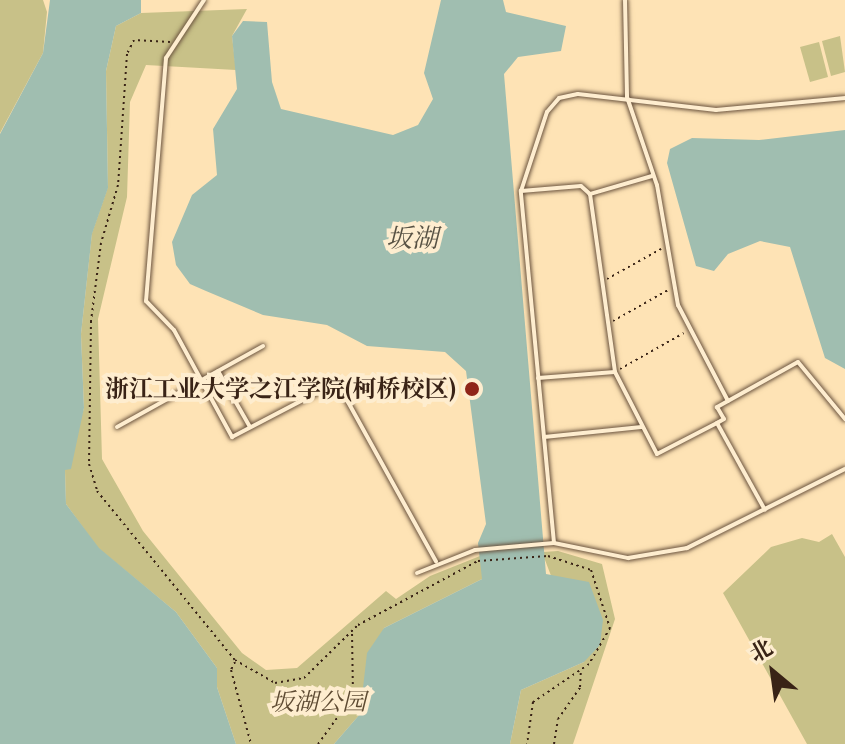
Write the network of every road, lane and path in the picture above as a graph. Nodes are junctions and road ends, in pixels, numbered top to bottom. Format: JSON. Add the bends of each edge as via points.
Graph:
{"nodes":[{"id":1,"x":204,"y":0,"type":"edge"},
{"id":2,"x":625,"y":0,"type":"edge"},
{"id":3,"x":175,"y":43,"type":"junction"},
{"id":4,"x":627,"y":97,"type":"junction"},
{"id":5,"x":845,"y":98,"type":"edge"},
{"id":6,"x":652,"y":176,"type":"junction"},
{"id":7,"x":521,"y":191,"type":"junction"},
{"id":8,"x":590,"y":194,"type":"junction"},
{"id":9,"x":668,"y":245,"type":"junction"},
{"id":10,"x":603,"y":282,"type":"junction"},
{"id":11,"x":675,"y":286,"type":"junction"},
{"id":12,"x":608,"y":323,"type":"junction"},
{"id":13,"x":691,"y":330,"type":"junction"},
{"id":14,"x":263,"y":346,"type":"dead end"},
{"id":15,"x":218,"y":371,"type":"junction"},
{"id":16,"x":615,"y":372,"type":"junction"},
{"id":17,"x":538,"y":378,"type":"junction"},
{"id":18,"x":201,"y":380,"type":"junction"},
{"id":19,"x":728,"y":401,"type":"junction"},
{"id":20,"x":845,"y":419,"type":"edge"},
{"id":21,"x":717,"y":423,"type":"junction"},
{"id":22,"x":117,"y":427,"type":"dead end"},
{"id":23,"x":250,"y":427,"type":"junction"},
{"id":24,"x":641,"y":427,"type":"junction"},
{"id":25,"x":544,"y":437,"type":"junction"},
{"id":26,"x":845,"y":469,"type":"edge"},
{"id":27,"x":765,"y":510,"type":"junction"},
{"id":28,"x":554,"y":543,"type":"junction"},
{"id":29,"x":436,"y":561,"type":"junction"},
{"id":30,"x":417,"y":573,"type":"dead end"},
{"id":31,"x":352,"y":631,"type":"junction"},
{"id":32,"x":235,"y":660,"type":"junction"},
{"id":33,"x":581,"y":670,"type":"junction"},
{"id":34,"x":251,"y":744,"type":"edge"},
{"id":35,"x":318,"y":744,"type":"edge"},
{"id":36,"x":527,"y":744,"type":"edge"},
{"id":37,"x":554,"y":744,"type":"edge"}],
"edges":[{"from":1,"to":3,"type":"lane"},
{"from":2,"to":4,"type":"lane"},
{"from":3,"to":18,"type":"lane","via":[[166,58],[146,301],[174,330]]},
{"from":3,"to":32,"type":"path","via":[[143,38],[129,46],[118,185],[101,243],[91,321],[89,464],[113,516]]},
{"from":4,"to":5,"type":"lane","via":[[716,110]]},
{"from":4,"to":6,"type":"lane"},
{"from":4,"to":7,"type":"lane","via":[[559,98],[547,112]]},
{"from":6,"to":8,"type":"lane"},
{"from":6,"to":9,"type":"lane"},
{"from":7,"to":8,"type":"lane","via":[[581,186]]},
{"from":7,"to":17,"type":"lane"},
{"from":8,"to":10,"type":"lane"},
{"from":9,"to":10,"type":"path"},
{"from":9,"to":11,"type":"lane"},
{"from":10,"to":12,"type":"lane"},
{"from":11,"to":12,"type":"path"},
{"from":11,"to":13,"type":"lane"},
{"from":12,"to":16,"type":"lane"},
{"from":13,"to":16,"type":"path"},
{"from":13,"to":19,"type":"lane"},
{"from":14,"to":15,"type":"lane"},
{"from":15,"to":18,"type":"lane"},
{"from":15,"to":23,"type":"lane"},
{"from":16,"to":17,"type":"lane"},
{"from":16,"to":24,"type":"lane"},
{"from":17,"to":25,"type":"lane"},
{"from":18,"to":22,"type":"lane"},
{"from":18,"to":23,"type":"lane","via":[[232,437]]},
{"from":19,"to":20,"type":"lane","via":[[798,362]]},
{"from":19,"to":21,"type":"lane","via":[[717,407],[724,419]]},
{"from":21,"to":24,"type":"lane","via":[[657,454]]},
{"from":21,"to":27,"type":"lane"},
{"from":23,"to":29,"type":"lane","via":[[337,382]]},
{"from":24,"to":25,"type":"lane"},
{"from":25,"to":28,"type":"lane"},
{"from":26,"to":27,"type":"lane"},
{"from":27,"to":28,"type":"lane","via":[[704,541],[652,555],[608,556]]},
{"from":28,"to":29,"type":"lane","via":[[475,550]]},
{"from":29,"to":30,"type":"lane"},
{"from":31,"to":32,"type":"path","via":[[316,671],[290,683],[262,679]]},
{"from":31,"to":33,"type":"path","via":[[432,580],[478,561],[548,556],[591,570],[608,614],[610,628],[601,651]]},
{"from":31,"to":35,"type":"path","via":[[353,696]]},
{"from":32,"to":34,"type":"path","via":[[231,670]]},
{"from":33,"to":36,"type":"path","via":[[533,702]]},
{"from":33,"to":37,"type":"path","via":[[580,687],[558,719]]}]}
